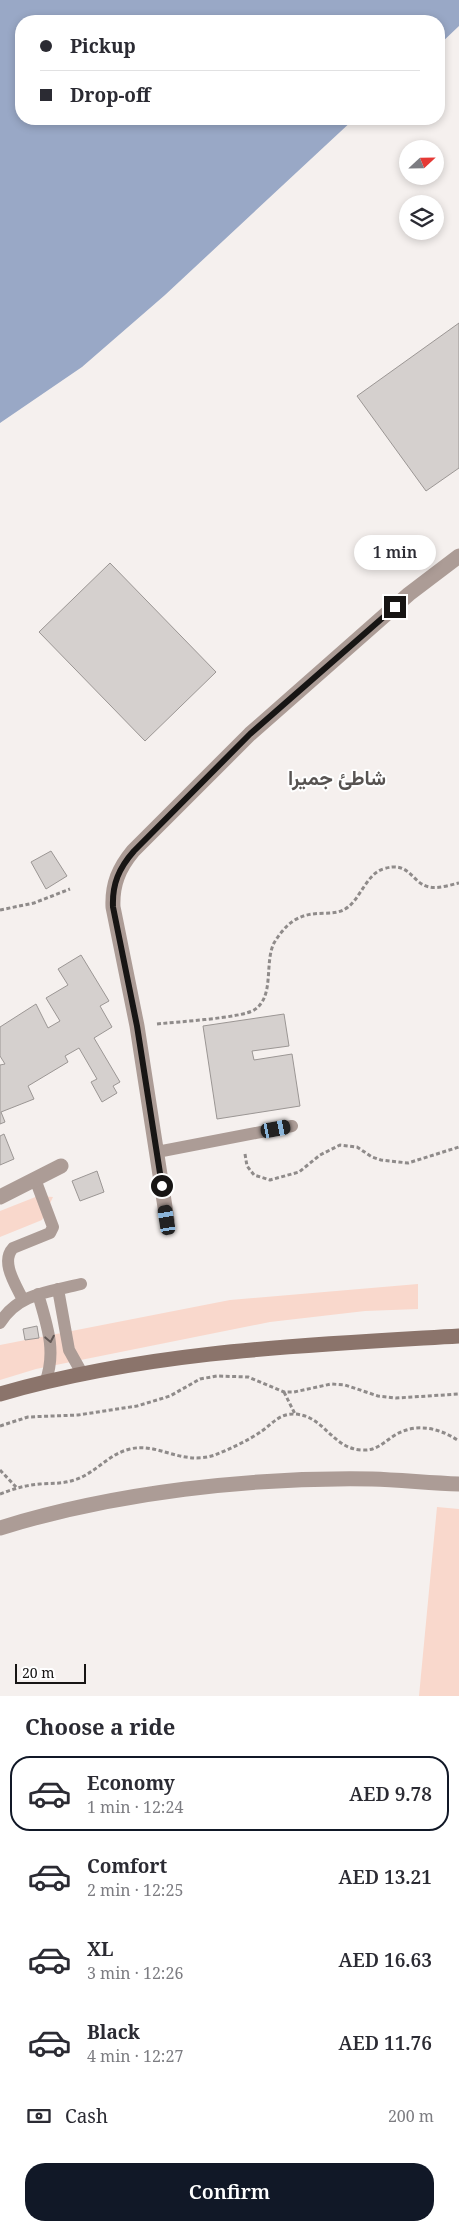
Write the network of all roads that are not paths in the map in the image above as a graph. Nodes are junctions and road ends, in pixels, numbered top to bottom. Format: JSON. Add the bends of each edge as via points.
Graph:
{"nodes":[{"id":1,"x":459,"y":556,"type":"edge"},
{"id":2,"x":292,"y":1126,"type":"dead end"},
{"id":3,"x":157,"y":1152,"type":"junction"},
{"id":4,"x":61,"y":1166,"type":"dead end"},
{"id":5,"x":35,"y":1179,"type":"junction"},
{"id":6,"x":0,"y":1196,"type":"edge"},
{"id":7,"x":167,"y":1220,"type":"dead end"},
{"id":8,"x":81,"y":1284,"type":"dead end"},
{"id":9,"x":58,"y":1289,"type":"junction"},
{"id":10,"x":38,"y":1294,"type":"junction"},
{"id":11,"x":22,"y":1300,"type":"junction"},
{"id":12,"x":0,"y":1323,"type":"edge"},
{"id":13,"x":459,"y":1336,"type":"edge"},
{"id":14,"x":83,"y":1375,"type":"junction"},
{"id":15,"x":45,"y":1384,"type":"junction"},
{"id":16,"x":0,"y":1394,"type":"edge"},
{"id":17,"x":459,"y":1484,"type":"edge"},
{"id":18,"x":0,"y":1528,"type":"edge"}],
"edges":[{"from":1,"to":3,"type":"street","via":[[409,594],[250,734],[123,863],[112,892],[113,907],[137,1026]]},
{"from":2,"to":3,"type":"lane"},
{"from":3,"to":7,"type":"street"},
{"from":4,"to":5,"type":"street"},
{"from":5,"to":6,"type":"street"},
{"from":5,"to":11,"type":"lane","via":[[53,1228],[50,1233],[9,1252],[7,1265]]},
{"from":8,"to":9,"type":"lane"},
{"from":9,"to":10,"type":"lane"},
{"from":9,"to":14,"type":"lane","via":[[69,1350]]},
{"from":10,"to":11,"type":"lane"},
{"from":10,"to":15,"type":"lane","one_way":true,"via":[[52,1353]]},
{"from":11,"to":12,"type":"lane","via":[[12,1306]]},
{"from":13,"to":14,"type":"street","via":[[278,1346],[185,1356]]},
{"from":14,"to":15,"type":"street"},
{"from":15,"to":16,"type":"street"},
{"from":17,"to":18,"type":"street","via":[[371,1480],[258,1483],[155,1493],[34,1517]]}]}
